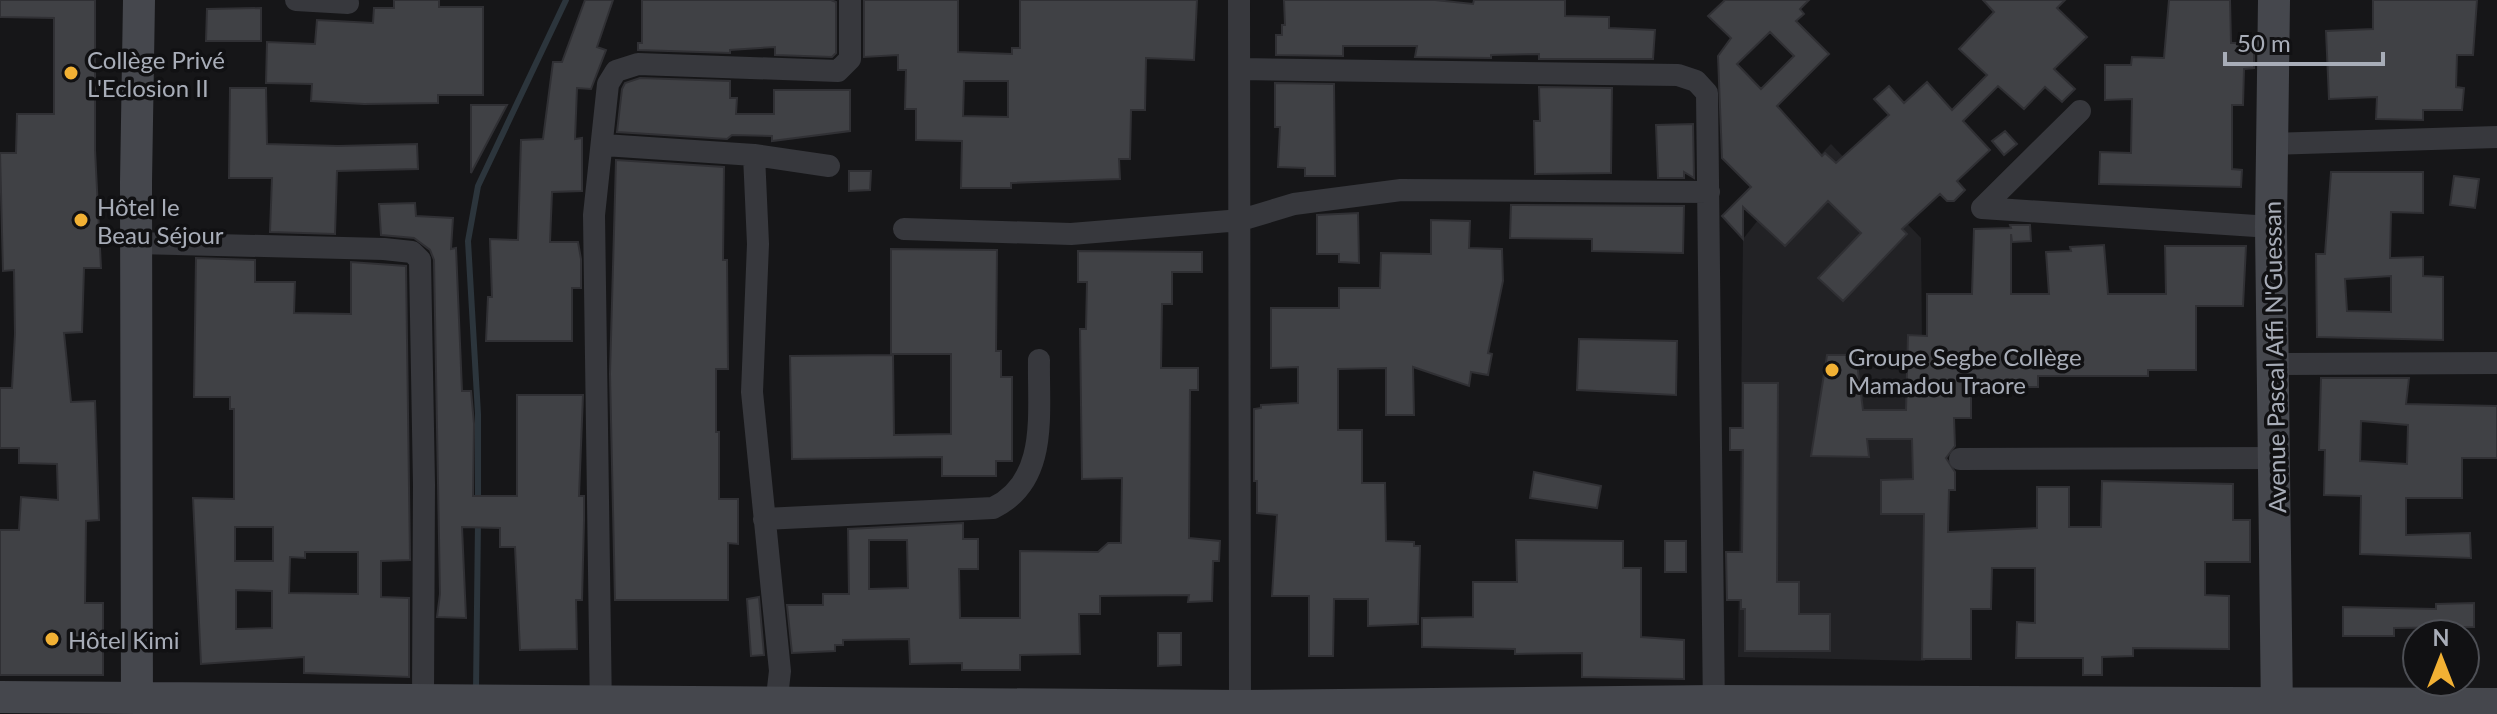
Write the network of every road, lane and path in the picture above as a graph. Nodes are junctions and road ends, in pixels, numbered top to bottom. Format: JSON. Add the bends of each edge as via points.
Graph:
{"nodes":[{"id":1,"x":139,"y":0,"type":"edge"},
{"id":2,"x":296,"y":0,"type":"edge"},
{"id":3,"x":850,"y":0,"type":"edge"},
{"id":4,"x":1239,"y":0,"type":"edge"},
{"id":5,"x":2274,"y":0,"type":"edge"},
{"id":6,"x":348,"y":3,"type":"dead end"},
{"id":7,"x":1241,"y":69,"type":"junction"},
{"id":8,"x":2080,"y":111,"type":"dead end"},
{"id":9,"x":2497,"y":137,"type":"edge"},
{"id":10,"x":2273,"y":144,"type":"junction"},
{"id":11,"x":604,"y":145,"type":"junction"},
{"id":12,"x":754,"y":155,"type":"junction"},
{"id":13,"x":829,"y":166,"type":"dead end"},
{"id":14,"x":1709,"y":192,"type":"junction"},
{"id":15,"x":1241,"y":220,"type":"junction"},
{"id":16,"x":2271,"y":227,"type":"junction"},
{"id":17,"x":904,"y":229,"type":"dead end"},
{"id":18,"x":136,"y":243,"type":"junction"},
{"id":19,"x":1039,"y":360,"type":"dead end"},
{"id":20,"x":2497,"y":363,"type":"edge"},
{"id":21,"x":2274,"y":364,"type":"junction"},
{"id":22,"x":2277,"y":458,"type":"junction"},
{"id":23,"x":1960,"y":459,"type":"dead end"},
{"id":24,"x":764,"y":519,"type":"junction"},
{"id":25,"x":0,"y":697,"type":"edge"},
{"id":26,"x":423,"y":698,"type":"junction"},
{"id":27,"x":137,"y":705,"type":"edge"},
{"id":28,"x":601,"y":707,"type":"edge"},
{"id":29,"x":1714,"y":707,"type":"edge"},
{"id":30,"x":775,"y":708,"type":"edge"},
{"id":31,"x":2494,"y":708,"type":"edge"},
{"id":32,"x":1240,"y":710,"type":"edge"},
{"id":33,"x":2277,"y":710,"type":"edge"}],
"edges":[{"from":1,"to":18,"type":"street"},
{"from":2,"to":6,"type":"street"},
{"from":3,"to":11,"type":"street","via":[[850,59],[838,71],[638,64],[616,71],[605,101]]},
{"from":4,"to":7,"type":"street"},
{"from":5,"to":10,"type":"street","name":"Avenue Pascal Affi N'Guessan"},
{"from":7,"to":14,"type":"street","via":[[1678,75],[1696,81],[1707,93]]},
{"from":7,"to":15,"type":"street"},
{"from":8,"to":16,"type":"street","via":[[1982,208]]},
{"from":9,"to":10,"type":"street"},
{"from":10,"to":16,"type":"street","name":"Avenue Pascal Affi N'Guessan"},
{"from":11,"to":12,"type":"street"},
{"from":11,"to":28,"type":"street","via":[[594,215]]},
{"from":12,"to":13,"type":"street"},
{"from":12,"to":24,"type":"street","via":[[758,244],[752,392]]},
{"from":14,"to":15,"type":"street","via":[[1401,190],[1294,204]]},
{"from":14,"to":29,"type":"street"},
{"from":15,"to":17,"type":"street","via":[[1071,234]]},
{"from":15,"to":32,"type":"street"},
{"from":16,"to":21,"type":"street","name":"Avenue Pascal Affi N'Guessan"},
{"from":18,"to":26,"type":"street","via":[[384,249],[412,252],[420,260]]},
{"from":18,"to":27,"type":"street"},
{"from":19,"to":24,"type":"street","via":[[1036,450],[1028,479],[1014,498],[993,508]]},
{"from":20,"to":21,"type":"street"},
{"from":21,"to":22,"type":"street","name":"Avenue Pascal Affi N'Guessan"},
{"from":22,"to":23,"type":"street"},
{"from":22,"to":33,"type":"street","name":"Avenue Pascal Affi N'Guessan"},
{"from":24,"to":30,"type":"street","via":[[780,671]]},
{"from":25,"to":27,"type":"street"},
{"from":26,"to":27,"type":"street"},
{"from":26,"to":28,"type":"street"},
{"from":28,"to":30,"type":"street"},
{"from":29,"to":32,"type":"street"},
{"from":29,"to":33,"type":"street"},
{"from":30,"to":32,"type":"street"},
{"from":31,"to":33,"type":"street"}]}
